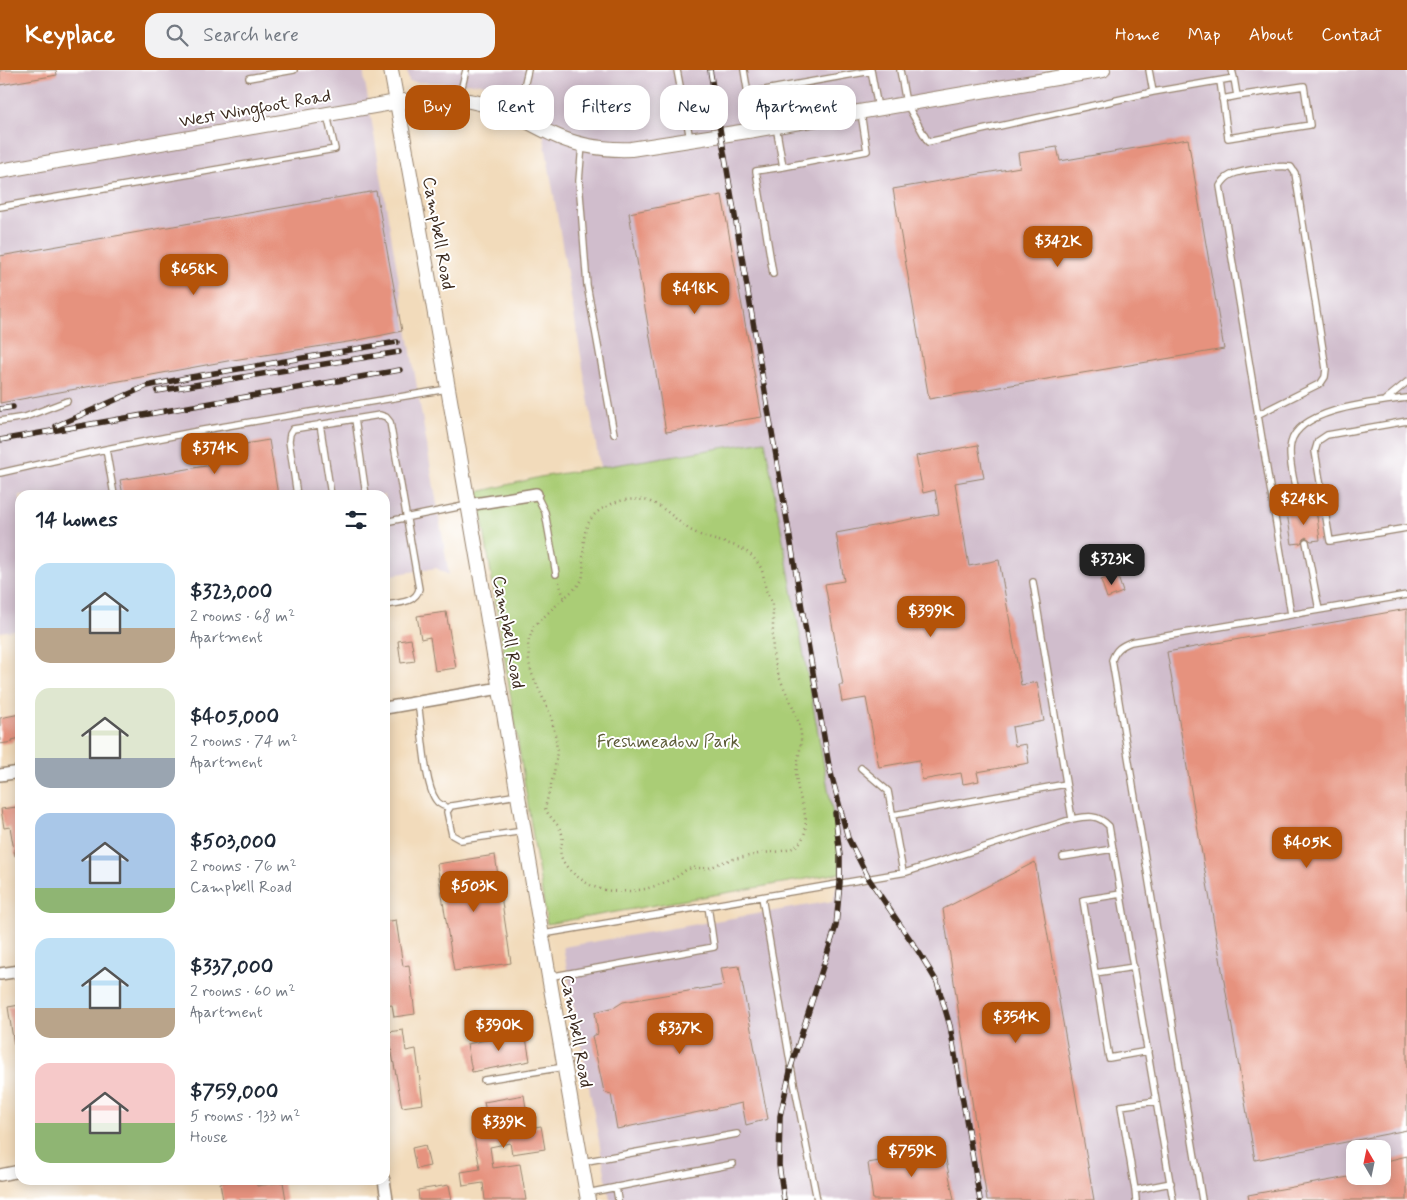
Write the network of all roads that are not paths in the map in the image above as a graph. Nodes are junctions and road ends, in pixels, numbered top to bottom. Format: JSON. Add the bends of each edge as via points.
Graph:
{"nodes":[{"id":1,"x":294,"y":70,"type":"edge"},
{"id":2,"x":391,"y":70,"type":"edge"},
{"id":3,"x":466,"y":70,"type":"edge"},
{"id":4,"x":528,"y":70,"type":"edge"},
{"id":5,"x":677,"y":70,"type":"edge"},
{"id":6,"x":744,"y":70,"type":"edge"},
{"id":7,"x":871,"y":70,"type":"edge"},
{"id":8,"x":900,"y":70,"type":"edge"},
{"id":9,"x":1102,"y":70,"type":"edge"},
{"id":10,"x":1149,"y":70,"type":"edge"},
{"id":11,"x":1232,"y":70,"type":"edge"},
{"id":12,"x":249,"y":78,"type":"dead end"},
{"id":13,"x":1234,"y":78,"type":"junction"},
{"id":14,"x":1220,"y":81,"type":"junction"},
{"id":15,"x":462,"y":85,"type":"edge"},
{"id":16,"x":524,"y":85,"type":"edge"},
{"id":17,"x":747,"y":85,"type":"edge"},
{"id":18,"x":791,"y":85,"type":"edge"},
{"id":19,"x":1153,"y":92,"type":"junction"},
{"id":20,"x":1237,"y":96,"type":"junction"},
{"id":21,"x":1222,"y":98,"type":"junction"},
{"id":22,"x":405,"y":101,"type":"edge"},
{"id":23,"x":397,"y":102,"type":"junction"},
{"id":24,"x":906,"y":103,"type":"junction"},
{"id":25,"x":878,"y":108,"type":"junction"},
{"id":26,"x":860,"y":111,"type":"junction"},
{"id":27,"x":856,"y":112,"type":"edge"},
{"id":28,"x":327,"y":114,"type":"junction"},
{"id":29,"x":544,"y":130,"type":"edge"},
{"id":30,"x":754,"y":130,"type":"edge"},
{"id":31,"x":777,"y":130,"type":"edge"},
{"id":32,"x":690,"y":140,"type":"junction"},
{"id":33,"x":582,"y":144,"type":"junction"},
{"id":34,"x":783,"y":167,"type":"junction"},
{"id":35,"x":0,"y":171,"type":"edge"},
{"id":36,"x":0,"y":207,"type":"edge"},
{"id":37,"x":773,"y":274,"type":"dead end"},
{"id":38,"x":1407,"y":382,"type":"edge"},
{"id":39,"x":448,"y":389,"type":"junction"},
{"id":40,"x":1407,"y":398,"type":"edge"},
{"id":41,"x":68,"y":401,"type":"dead end"},
{"id":42,"x":1384,"y":401,"type":"junction"},
{"id":43,"x":1258,"y":414,"type":"junction"},
{"id":44,"x":355,"y":419,"type":"junction"},
{"id":45,"x":1407,"y":421,"type":"edge"},
{"id":46,"x":0,"y":422,"type":"edge"},
{"id":47,"x":320,"y":424,"type":"junction"},
{"id":48,"x":614,"y":434,"type":"dead end"},
{"id":49,"x":106,"y":449,"type":"junction"},
{"id":50,"x":0,"y":473,"type":"edge"},
{"id":51,"x":113,"y":490,"type":"edge"},
{"id":52,"x":296,"y":490,"type":"edge"},
{"id":53,"x":330,"y":490,"type":"edge"},
{"id":54,"x":365,"y":490,"type":"edge"},
{"id":55,"x":536,"y":494,"type":"joint"},
{"id":56,"x":468,"y":505,"type":"junction"},
{"id":57,"x":1301,"y":511,"type":"dead end"},
{"id":58,"x":406,"y":519,"type":"junction"},
{"id":59,"x":390,"y":521,"type":"edge"},
{"id":60,"x":1407,"y":528,"type":"edge"},
{"id":61,"x":1306,"y":542,"type":"dead end"},
{"id":62,"x":556,"y":574,"type":"road end"},
{"id":63,"x":1032,"y":582,"type":"dead end"},
{"id":64,"x":1407,"y":595,"type":"edge"},
{"id":65,"x":390,"y":604,"type":"edge"},
{"id":66,"x":1319,"y":610,"type":"junction"},
{"id":67,"x":1291,"y":614,"type":"junction"},
{"id":68,"x":500,"y":688,"type":"junction"},
{"id":69,"x":418,"y":702,"type":"junction"},
{"id":70,"x":390,"y":707,"type":"edge"},
{"id":71,"x":861,"y":768,"type":"dead end"},
{"id":72,"x":15,"y":773,"type":"edge"},
{"id":73,"x":0,"y":775,"type":"edge"},
{"id":74,"x":1066,"y":784,"type":"junction"},
{"id":75,"x":518,"y":795,"type":"junction"},
{"id":76,"x":449,"y":808,"type":"junction"},
{"id":77,"x":893,"y":815,"type":"junction"},
{"id":78,"x":1072,"y":819,"type":"junction"},
{"id":79,"x":524,"y":831,"type":"junction"},
{"id":80,"x":1114,"y":849,"type":"junction"},
{"id":81,"x":1063,"y":857,"type":"dead end"},
{"id":82,"x":903,"y":872,"type":"junction"},
{"id":83,"x":1121,"y":894,"type":"junction"},
{"id":84,"x":762,"y":898,"type":"junction"},
{"id":85,"x":708,"y":906,"type":"junction"},
{"id":86,"x":541,"y":935,"type":"junction"},
{"id":87,"x":1134,"y":967,"type":"junction"},
{"id":88,"x":15,"y":972,"type":"edge"},
{"id":89,"x":1095,"y":973,"type":"junction"},
{"id":90,"x":0,"y":974,"type":"edge"},
{"id":91,"x":548,"y":977,"type":"junction"},
{"id":92,"x":1148,"y":1052,"type":"junction"},
{"id":93,"x":564,"y":1067,"type":"junction"},
{"id":94,"x":484,"y":1080,"type":"dead end"},
{"id":95,"x":1156,"y":1100,"type":"junction"},
{"id":96,"x":737,"y":1134,"type":"dead end"},
{"id":97,"x":582,"y":1162,"type":"junction"},
{"id":98,"x":733,"y":1164,"type":"dead end"},
{"id":99,"x":15,"y":1172,"type":"edge"},
{"id":100,"x":0,"y":1175,"type":"edge"},
{"id":101,"x":1170,"y":1184,"type":"junction"},
{"id":102,"x":385,"y":1185,"type":"edge"},
{"id":103,"x":616,"y":1187,"type":"junction"},
{"id":104,"x":1135,"y":1190,"type":"junction"},
{"id":105,"x":588,"y":1197,"type":"edge"},
{"id":106,"x":387,"y":1200,"type":"edge"},
{"id":107,"x":618,"y":1200,"type":"edge"},
{"id":108,"x":817,"y":1200,"type":"edge"},
{"id":109,"x":1136,"y":1200,"type":"edge"},
{"id":110,"x":1173,"y":1200,"type":"edge"},
{"id":111,"x":1202,"y":1200,"type":"edge"}],
"edges":[{"from":1,"to":12,"type":"lane"},
{"from":2,"to":23,"type":"street","name":"Campbell Road"},
{"from":3,"to":15,"type":"lane"},
{"from":4,"to":16,"type":"lane"},
{"from":5,"to":32,"type":"lane"},
{"from":6,"to":17,"type":"lane"},
{"from":7,"to":18,"type":"lane"},
{"from":7,"to":25,"type":"lane"},
{"from":8,"to":24,"type":"lane"},
{"from":9,"to":24,"type":"street","name":"West Wingfoot Road"},
{"from":10,"to":19,"type":"lane"},
{"from":11,"to":13,"type":"lane"},
{"from":13,"to":14,"type":"lane"},
{"from":13,"to":20,"type":"lane"},
{"from":14,"to":19,"type":"lane"},
{"from":14,"to":21,"type":"lane"},
{"from":19,"to":24,"type":"lane","via":[[928,142]]},
{"from":20,"to":21,"type":"lane"},
{"from":20,"to":21,"type":"lane","via":[[1304,86],[1310,125],[1228,138]]},
{"from":22,"to":23,"type":"street","name":"West Wingfoot Road"},
{"from":23,"to":28,"type":"street","name":"West Wingfoot Road"},
{"from":23,"to":39,"type":"street","name":"Campbell Road"},
{"from":24,"to":25,"type":"street","name":"West Wingfoot Road"},
{"from":25,"to":26,"type":"street","name":"West Wingfoot Road"},
{"from":26,"to":27,"type":"street","name":"West Wingfoot Road"},
{"from":26,"to":34,"type":"lane","via":[[867,151]]},
{"from":28,"to":35,"type":"street","name":"West Wingfoot Road"},
{"from":28,"to":36,"type":"lane","via":[[335,149]]},
{"from":29,"to":33,"type":"street","name":"West Wingfoot Road"},
{"from":30,"to":32,"type":"street","name":"West Wingfoot Road"},
{"from":31,"to":34,"type":"lane"},
{"from":32,"to":33,"type":"street","name":"West Wingfoot Road","via":[[631,149]]},
{"from":33,"to":48,"type":"lane","via":[[579,181],[587,285]]},
{"from":34,"to":37,"type":"lane","via":[[756,171]]},
{"from":38,"to":42,"type":"lane"},
{"from":39,"to":49,"type":"lane"},
{"from":39,"to":56,"type":"street","name":"Campbell Road"},
{"from":40,"to":42,"type":"lane"},
{"from":41,"to":46,"type":"lane","via":[[25,417]]},
{"from":42,"to":57,"type":"lane","via":[[1322,414],[1295,433],[1290,453]]},
{"from":43,"to":43,"type":"lane","via":[[1220,186],[1233,174],[1291,167],[1295,173],[1325,377],[1320,383]]},
{"from":43,"to":67,"type":"lane"},
{"from":44,"to":47,"type":"lane"},
{"from":44,"to":54,"type":"lane"},
{"from":44,"to":58,"type":"lane","via":[[380,415],[390,422]]},
{"from":45,"to":60,"type":"lane","via":[[1327,435],[1318,442],[1315,452],[1330,541]]},
{"from":47,"to":52,"type":"lane","via":[[293,429],[290,434]]},
{"from":47,"to":53,"type":"lane"},
{"from":49,"to":50,"type":"lane"},
{"from":49,"to":51,"type":"lane"},
{"from":55,"to":56,"type":"street"},
{"from":55,"to":62,"type":"lane","via":[[545,512]]},
{"from":56,"to":58,"type":"lane"},
{"from":56,"to":68,"type":"street","name":"Campbell Road"},
{"from":58,"to":59,"type":"lane"},
{"from":58,"to":65,"type":"lane","via":[[419,589],[412,599]]},
{"from":61,"to":66,"type":"lane"},
{"from":63,"to":74,"type":"lane"},
{"from":64,"to":66,"type":"lane"},
{"from":66,"to":67,"type":"lane"},
{"from":67,"to":111,"type":"lane","via":[[1131,642],[1120,646],[1112,660]]},
{"from":68,"to":69,"type":"street"},
{"from":68,"to":75,"type":"street","name":"Campbell Road"},
{"from":69,"to":70,"type":"street"},
{"from":69,"to":76,"type":"lane","via":[[432,794],[437,802]]},
{"from":71,"to":77,"type":"lane","via":[[888,791]]},
{"from":72,"to":73,"type":"street"},
{"from":74,"to":77,"type":"lane"},
{"from":74,"to":78,"type":"lane"},
{"from":75,"to":76,"type":"lane"},
{"from":75,"to":79,"type":"street","name":"Campbell Road"},
{"from":76,"to":79,"type":"lane","via":[[450,830],[460,840]]},
{"from":77,"to":82,"type":"lane"},
{"from":78,"to":80,"type":"lane","via":[[1087,816],[1104,820],[1109,826]]},
{"from":78,"to":82,"type":"lane"},
{"from":79,"to":86,"type":"street","name":"Campbell Road"},
{"from":80,"to":81,"type":"lane"},
{"from":80,"to":83,"type":"lane"},
{"from":82,"to":84,"type":"lane"},
{"from":83,"to":87,"type":"lane"},
{"from":83,"to":89,"type":"lane","via":[[1083,900]]},
{"from":84,"to":85,"type":"lane"},
{"from":84,"to":108,"type":"lane"},
{"from":85,"to":86,"type":"lane"},
{"from":85,"to":91,"type":"lane","via":[[714,948]]},
{"from":86,"to":91,"type":"street","name":"Campbell Road"},
{"from":87,"to":89,"type":"lane"},
{"from":87,"to":92,"type":"lane"},
{"from":88,"to":90,"type":"street"},
{"from":89,"to":92,"type":"lane","via":[[1109,1058]]},
{"from":91,"to":93,"type":"street","name":"Campbell Road"},
{"from":92,"to":95,"type":"lane"},
{"from":93,"to":94,"type":"lane"},
{"from":93,"to":97,"type":"street","name":"Campbell Road"},
{"from":95,"to":101,"type":"lane"},
{"from":95,"to":104,"type":"lane","via":[[1121,1106]]},
{"from":96,"to":97,"type":"lane"},
{"from":97,"to":105,"type":"street","name":"Campbell Road"},
{"from":98,"to":103,"type":"lane"},
{"from":99,"to":100,"type":"street"},
{"from":101,"to":104,"type":"lane"},
{"from":101,"to":110,"type":"lane"},
{"from":102,"to":106,"type":"street"},
{"from":103,"to":105,"type":"lane"},
{"from":103,"to":107,"type":"lane"},
{"from":104,"to":109,"type":"lane"}]}
